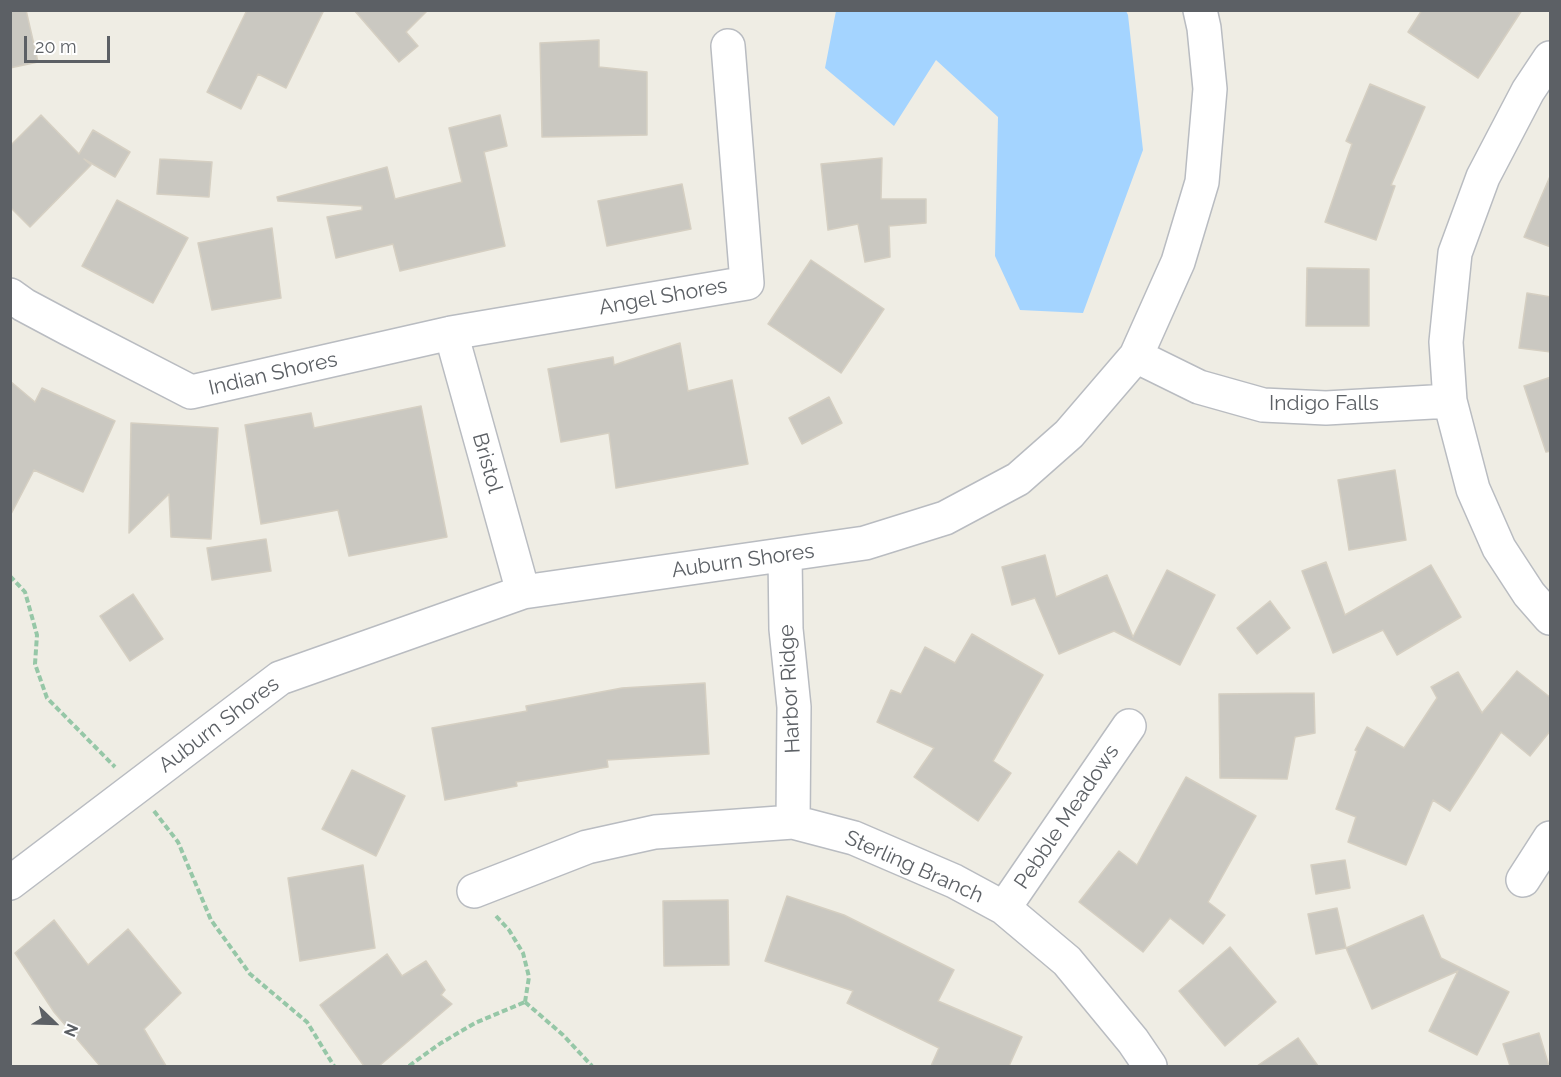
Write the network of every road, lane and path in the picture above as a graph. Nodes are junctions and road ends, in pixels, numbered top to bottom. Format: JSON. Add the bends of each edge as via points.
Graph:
{"nodes":[{"id":1,"x":1200,"y":10,"type":"edge"},
{"id":2,"x":728,"y":46,"type":"dead end"},
{"id":3,"x":1551,"y":58,"type":"edge"},
{"id":4,"x":10,"y":295,"type":"edge"},
{"id":5,"x":450,"y":333,"type":"junction"},
{"id":6,"x":1136,"y":356,"type":"junction"},
{"id":7,"x":1450,"y":401,"type":"junction"},
{"id":8,"x":785,"y":555,"type":"junction"},
{"id":9,"x":10,"y":576,"type":"edge"},
{"id":10,"x":523,"y":592,"type":"junction"},
{"id":11,"x":1551,"y":618,"type":"edge"},
{"id":12,"x":1129,"y":726,"type":"dead end"},
{"id":13,"x":136,"y":788,"type":"junction"},
{"id":14,"x":793,"y":822,"type":"junction"},
{"id":15,"x":1551,"y":838,"type":"edge"},
{"id":16,"x":1522,"y":880,"type":"dead end"},
{"id":17,"x":10,"y":883,"type":"edge"},
{"id":18,"x":474,"y":891,"type":"joint"},
{"id":19,"x":1004,"y":908,"type":"junction"},
{"id":20,"x":525,"y":1002,"type":"junction"},
{"id":21,"x":334,"y":1066,"type":"edge"},
{"id":22,"x":409,"y":1066,"type":"edge"},
{"id":23,"x":592,"y":1066,"type":"edge"},
{"id":24,"x":1150,"y":1066,"type":"edge"}],
"edges":[{"from":1,"to":6,"type":"street","name":"Auburn Shores","via":[[1209,89],[1202,182],[1178,262]]},
{"from":2,"to":5,"type":"street","name":"Angel Shores","via":[[747,283]]},
{"from":3,"to":7,"type":"street","via":[[1528,91],[1484,177],[1455,253],[1446,342]]},
{"from":4,"to":5,"type":"street","name":"Indian Shores","via":[[191,392]]},
{"from":5,"to":10,"type":"street","name":"Bristol"},
{"from":6,"to":7,"type":"street","name":"Indigo Falls","via":[[1199,387],[1263,405],[1326,408]]},
{"from":6,"to":8,"type":"street","name":"Auburn Shores","via":[[1068,434],[1018,479],[945,518],[865,543]]},
{"from":7,"to":11,"type":"street","via":[[1473,489],[1499,548],[1529,594]]},
{"from":8,"to":10,"type":"street","name":"Auburn Shores"},
{"from":8,"to":14,"type":"street","name":"Harbor Ridge","via":[[786,629],[794,707]]},
{"from":9,"to":13,"type":"path","via":[[26,592],[37,635],[35,664],[47,698]]},
{"from":10,"to":13,"type":"street","name":"Auburn Shores","via":[[280,678]]},
{"from":12,"to":19,"type":"street","name":"Pebble Meadows"},
{"from":13,"to":17,"type":"street","name":"Auburn Shores"},
{"from":13,"to":21,"type":"path","via":[[178,842],[211,920],[250,974],[307,1022]]},
{"from":14,"to":18,"type":"street","name":"Sterling Branch","via":[[655,832],[587,847]]},
{"from":14,"to":19,"type":"street","name":"Sterling Branch","via":[[896,854]]},
{"from":15,"to":16,"type":"street"},
{"from":18,"to":20,"type":"path","via":[[509,930],[523,953],[529,976]]},
{"from":19,"to":24,"type":"street","name":"Sterling Branch","via":[[1067,961]]},
{"from":20,"to":22,"type":"path","via":[[475,1023]]},
{"from":20,"to":23,"type":"path"}]}
